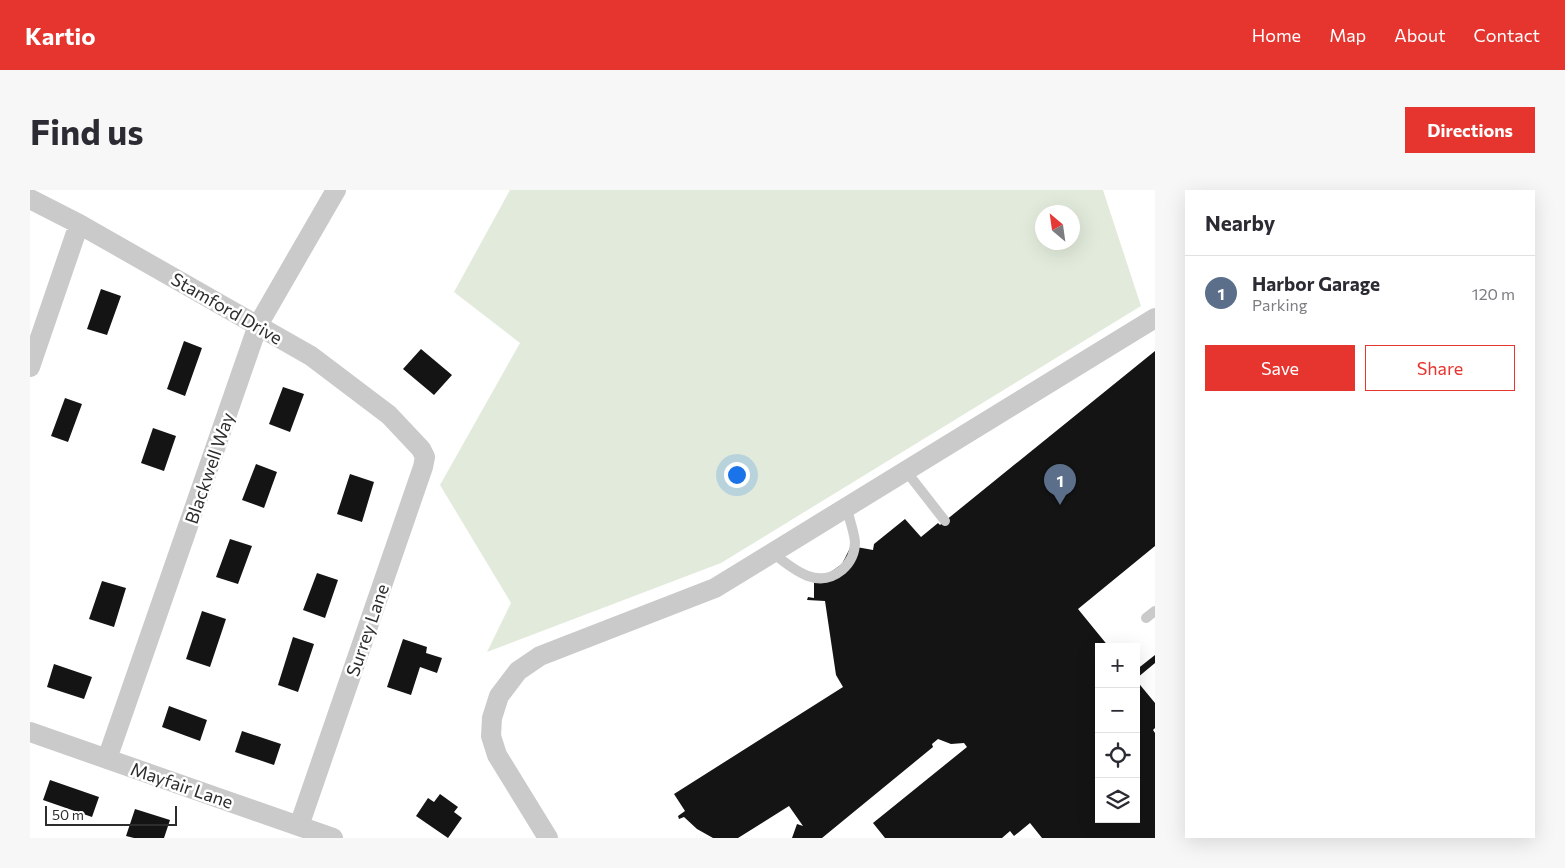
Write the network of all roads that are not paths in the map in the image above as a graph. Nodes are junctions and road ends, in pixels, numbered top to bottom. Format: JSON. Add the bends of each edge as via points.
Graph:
{"nodes":[{"id":1,"x":336,"y":190,"type":"edge"},
{"id":2,"x":30,"y":198,"type":"edge"},
{"id":3,"x":79,"y":224,"type":"junction"},
{"id":4,"x":1155,"y":318,"type":"edge"},
{"id":5,"x":258,"y":325,"type":"junction"},
{"id":6,"x":30,"y":367,"type":"edge"},
{"id":7,"x":411,"y":438,"type":"joint"},
{"id":8,"x":906,"y":472,"type":"junction"},
{"id":9,"x":847,"y":508,"type":"junction"},
{"id":10,"x":945,"y":521,"type":"dead end"},
{"id":11,"x":774,"y":554,"type":"junction"},
{"id":12,"x":1155,"y":611,"type":"edge"},
{"id":13,"x":1146,"y":618,"type":"dead end"},
{"id":14,"x":30,"y":732,"type":"edge"},
{"id":15,"x":108,"y":759,"type":"junction"},
{"id":16,"x":299,"y":826,"type":"junction"},
{"id":17,"x":334,"y":838,"type":"edge"},
{"id":18,"x":548,"y":838,"type":"edge"}],
"edges":[{"from":1,"to":5,"type":"street","name":"Blackwell Way"},
{"from":2,"to":3,"type":"street","name":"Stamford Drive"},
{"from":3,"to":5,"type":"street","name":"Stamford Drive"},
{"from":3,"to":6,"type":"street"},
{"from":4,"to":8,"type":"street"},
{"from":5,"to":7,"type":"street","name":"Stamford Drive","via":[[311,356],[364,395]]},
{"from":5,"to":15,"type":"street","name":"Blackwell Way"},
{"from":7,"to":16,"type":"street","name":"Surrey Lane","via":[[422,449],[423,467]]},
{"from":8,"to":9,"type":"street"},
{"from":8,"to":10,"type":"lane"},
{"from":9,"to":11,"type":"street"},
{"from":9,"to":11,"type":"lane","via":[[855,542],[854,553],[838,574],[819,579],[804,575]]},
{"from":11,"to":18,"type":"street","via":[[716,588],[540,656],[518,672],[499,696],[492,718],[492,736],[497,755]]},
{"from":12,"to":13,"type":"lane"},
{"from":14,"to":15,"type":"street","name":"Mayfair Lane"},
{"from":15,"to":16,"type":"street","name":"Mayfair Lane"},
{"from":16,"to":17,"type":"street","name":"Mayfair Lane"}]}
